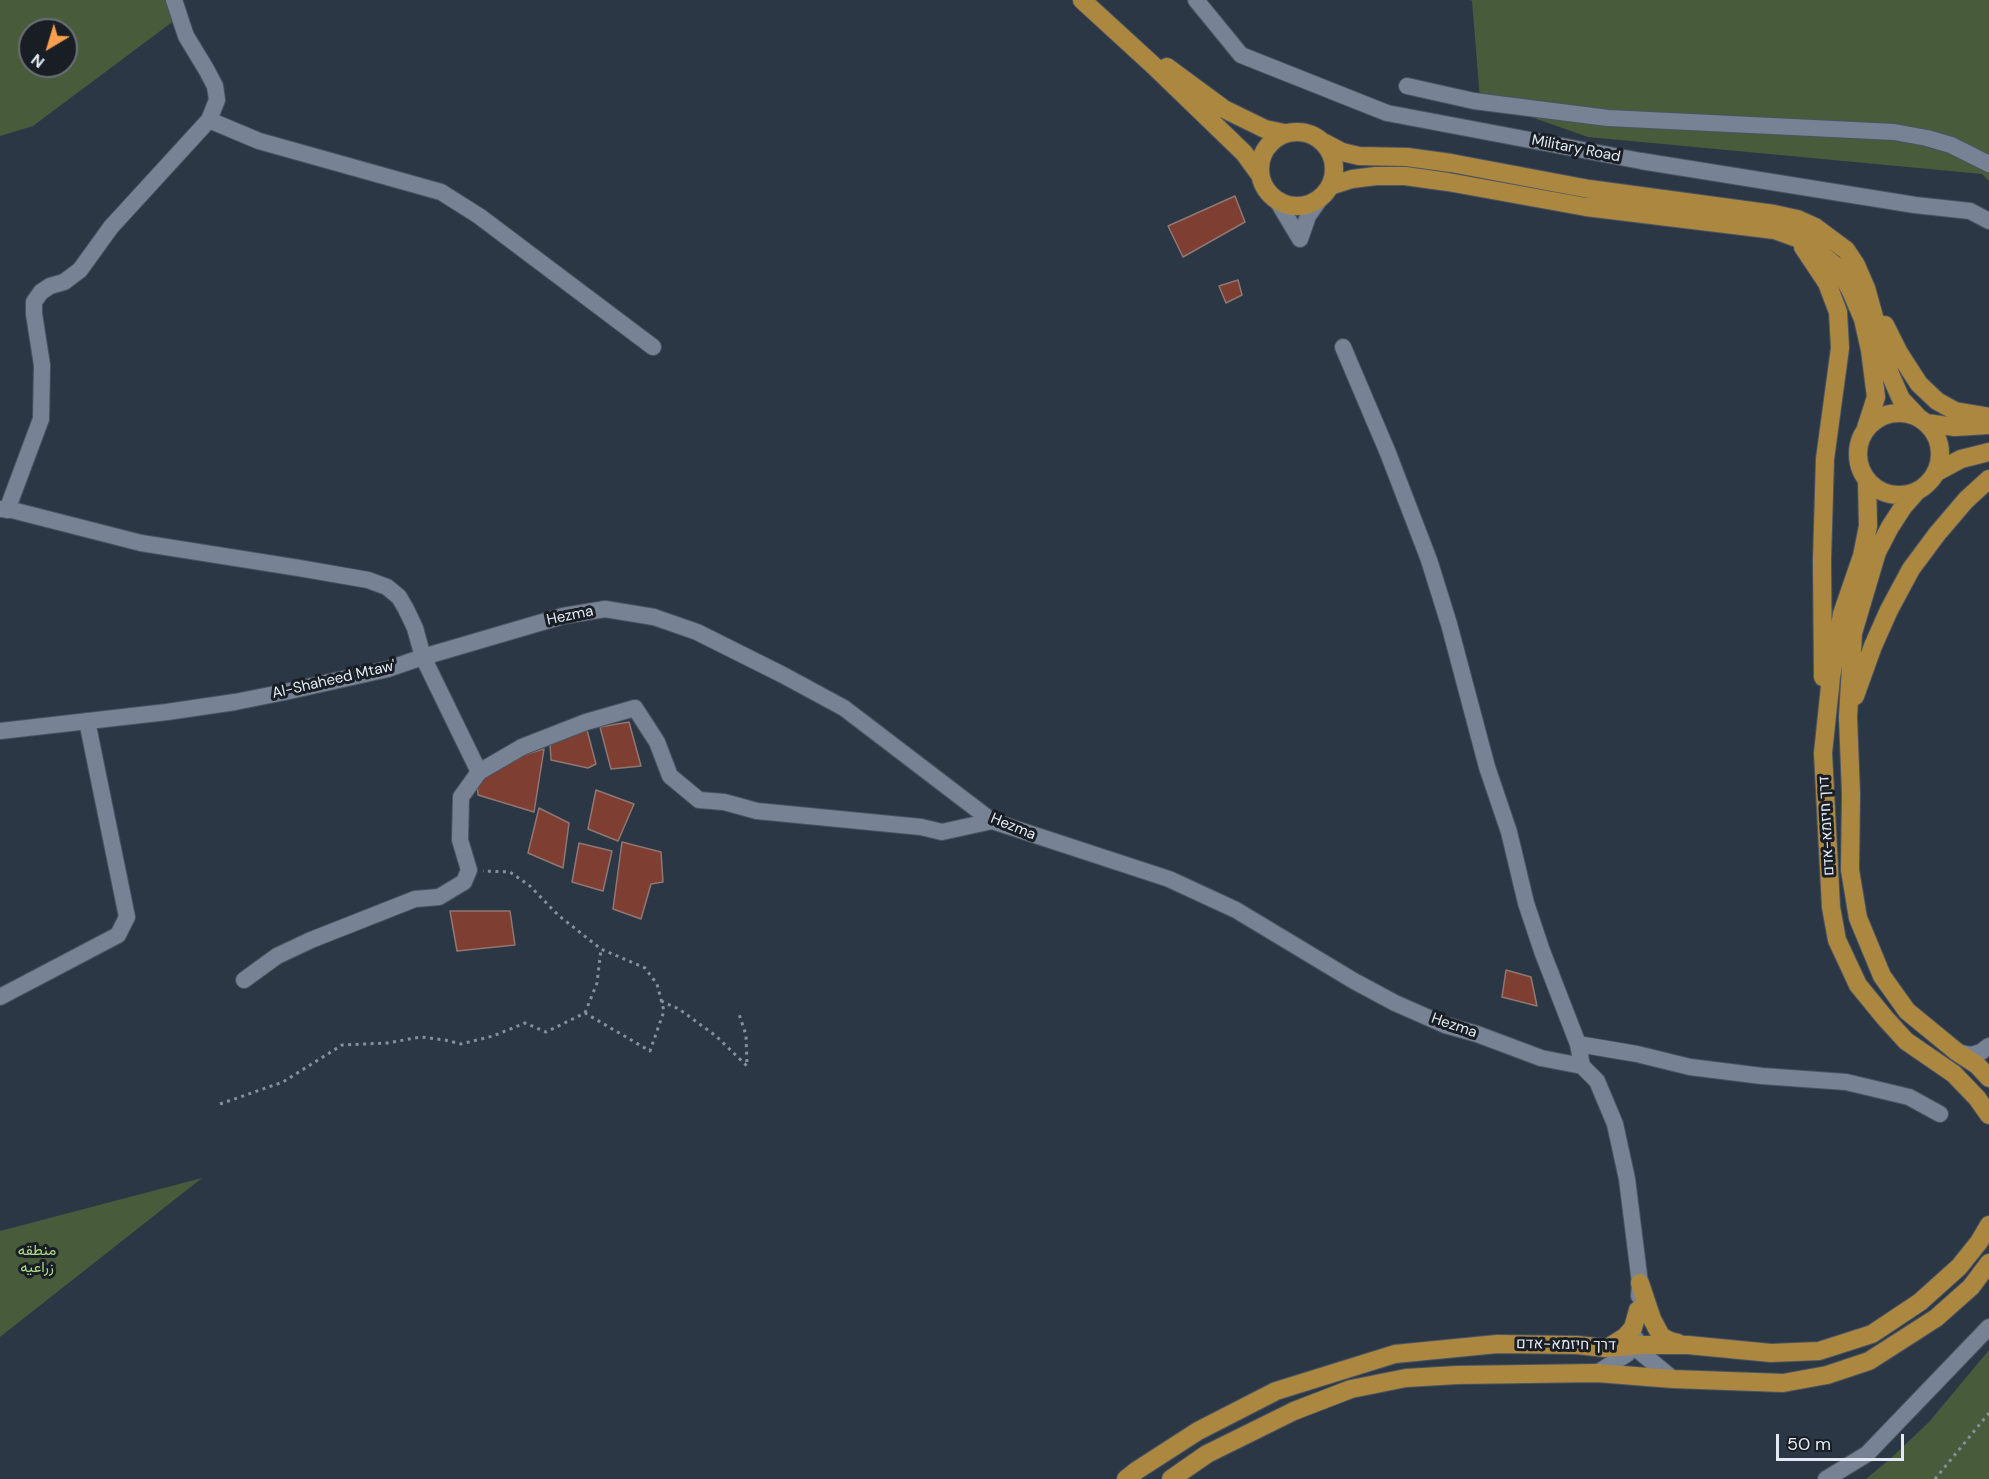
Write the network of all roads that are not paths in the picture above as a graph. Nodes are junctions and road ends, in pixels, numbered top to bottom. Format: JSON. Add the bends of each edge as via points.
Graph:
{"nodes":[{"id":1,"x":174,"y":0,"type":"edge"},
{"id":2,"x":1082,"y":0,"type":"edge"},
{"id":3,"x":1196,"y":0,"type":"edge"},
{"id":4,"x":1097,"y":14,"type":"junction"},
{"id":5,"x":1407,"y":86,"type":"dead end"},
{"id":6,"x":209,"y":120,"type":"junction"},
{"id":7,"x":1284,"y":133,"type":"junction"},
{"id":8,"x":1324,"y":143,"type":"junction"},
{"id":9,"x":1989,"y":164,"type":"edge"},
{"id":10,"x":1260,"y":175,"type":"junction"},
{"id":11,"x":1326,"y":191,"type":"junction"},
{"id":12,"x":1276,"y":199,"type":"junction"},
{"id":13,"x":1989,"y":220,"type":"edge"},
{"id":14,"x":1797,"y":238,"type":"junction"},
{"id":15,"x":1866,"y":288,"type":"junction"},
{"id":16,"x":653,"y":347,"type":"dead end"},
{"id":17,"x":1343,"y":347,"type":"dead end"},
{"id":18,"x":1989,"y":417,"type":"edge"},
{"id":19,"x":1922,"y":420,"type":"junction"},
{"id":20,"x":1989,"y":425,"type":"edge"},
{"id":21,"x":1866,"y":428,"type":"junction"},
{"id":22,"x":1989,"y":452,"type":"edge"},
{"id":23,"x":1935,"y":473,"type":"junction"},
{"id":24,"x":1989,"y":479,"type":"edge"},
{"id":25,"x":1867,"y":480,"type":"junction"},
{"id":26,"x":1917,"y":491,"type":"junction"},
{"id":27,"x":3,"y":510,"type":"edge"},
{"id":28,"x":423,"y":657,"type":"junction"},
{"id":29,"x":1848,"y":717,"type":"junction"},
{"id":30,"x":87,"y":721,"type":"junction"},
{"id":31,"x":0,"y":731,"type":"edge"},
{"id":32,"x":1823,"y":753,"type":"junction"},
{"id":33,"x":479,"y":772,"type":"junction"},
{"id":34,"x":992,"y":821,"type":"junction"},
{"id":35,"x":244,"y":980,"type":"dead end"},
{"id":36,"x":0,"y":997,"type":"edge"},
{"id":37,"x":1578,"y":1044,"type":"junction"},
{"id":38,"x":1989,"y":1048,"type":"edge"},
{"id":39,"x":1957,"y":1052,"type":"junction"},
{"id":40,"x":1582,"y":1066,"type":"junction"},
{"id":41,"x":1989,"y":1076,"type":"edge"},
{"id":42,"x":1940,"y":1114,"type":"dead end"},
{"id":43,"x":1989,"y":1115,"type":"edge"},
{"id":44,"x":1989,"y":1226,"type":"edge"},
{"id":45,"x":1989,"y":1263,"type":"edge"},
{"id":46,"x":1640,"y":1283,"type":"junction"},
{"id":47,"x":1638,"y":1310,"type":"junction"},
{"id":48,"x":1989,"y":1327,"type":"edge"},
{"id":49,"x":1635,"y":1345,"type":"junction"},
{"id":50,"x":1688,"y":1345,"type":"junction"},
{"id":51,"x":1605,"y":1348,"type":"junction"},
{"id":52,"x":1597,"y":1373,"type":"junction"},
{"id":53,"x":1673,"y":1379,"type":"junction"},
{"id":54,"x":1126,"y":1479,"type":"edge"},
{"id":55,"x":1171,"y":1479,"type":"edge"},
{"id":56,"x":1826,"y":1479,"type":"edge"}],
"edges":[{"from":1,"to":6,"type":"street","via":[[186,36],[215,86],[217,100]]},
{"from":2,"to":4,"type":"main road"},
{"from":3,"to":13,"type":"street","name":"Military Road","via":[[1241,55],[1387,113],[1641,161],[1970,211]]},
{"from":4,"to":7,"type":"main road","via":[[1224,110],[1264,129]]},
{"from":4,"to":10,"type":"main road","via":[[1244,153]]},
{"from":5,"to":9,"type":"street","via":[[1474,101],[1608,118],[1894,132],[1951,145]]},
{"from":6,"to":16,"type":"street","via":[[258,141],[441,192],[479,216]]},
{"from":6,"to":27,"type":"street","via":[[111,227],[80,270],[41,292],[34,302],[42,365],[41,419]]},
{"from":7,"to":8,"type":"main road","via":[[1306,132]]},
{"from":7,"to":10,"type":"main road","via":[[1265,150]]},
{"from":8,"to":11,"type":"main road","via":[[1334,164],[1334,175]]},
{"from":8,"to":15,"type":"main road","via":[[1359,156],[1451,163],[1578,187],[1797,219],[1846,250]]},
{"from":10,"to":12,"type":"main road","via":[[1268,193]]},
{"from":11,"to":12,"type":"main road","via":[[1312,203],[1300,206]]},
{"from":11,"to":12,"type":"street","via":[[1308,216],[1300,239]]},
{"from":11,"to":14,"type":"main road","via":[[1352,179],[1405,176],[1586,207],[1775,230]]},
{"from":14,"to":21,"type":"main road","via":[[1838,268],[1863,319],[1876,397]]},
{"from":14,"to":32,"type":"main road","via":[[1827,283],[1839,324],[1840,348],[1825,459],[1823,507]]},
{"from":15,"to":18,"type":"main road","via":[[1919,384],[1955,411]]},
{"from":15,"to":19,"type":"main road","via":[[1890,374],[1901,399]]},
{"from":17,"to":37,"type":"street","via":[[1429,560],[1526,903]]},
{"from":19,"to":20,"type":"main road","via":[[1955,427]]},
{"from":19,"to":21,"type":"main road","via":[[1890,413],[1876,418]]},
{"from":19,"to":23,"type":"main road","via":[[1938,441],[1939,463]]},
{"from":21,"to":25,"type":"main road","via":[[1857,454]]},
{"from":22,"to":23,"type":"main road","via":[[1961,459]]},
{"from":23,"to":26,"type":"main road"},
{"from":24,"to":29,"type":"main road","via":[[1966,500],[1911,569],[1888,610]]},
{"from":25,"to":26,"type":"main road","via":[[1890,494]]},
{"from":25,"to":32,"type":"main road","name":"דרך חיזמא-אדם","via":[[1868,526],[1842,614]]},
{"from":26,"to":29,"type":"main road","name":"דרך חיזמא-אדם","via":[[1877,552],[1853,633]]},
{"from":27,"to":28,"type":"street","via":[[141,543],[368,580],[399,597],[415,628]]},
{"from":28,"to":30,"type":"street","name":"Al-Shaheed Mtaw'","via":[[387,669],[235,702]]},
{"from":28,"to":33,"type":"street"},
{"from":28,"to":34,"type":"street","name":"Hezma","via":[[574,614],[605,609],[654,617],[697,632],[844,708]]},
{"from":29,"to":39,"type":"main road","name":"דרך חיזמא-אדם","via":[[1850,870],[1858,918],[1882,976],[1907,1011]]},
{"from":30,"to":31,"type":"street","name":"Al-Shaheed Mtaw'"},
{"from":30,"to":36,"type":"street","via":[[127,917],[118,935]]},
{"from":32,"to":43,"type":"main road","name":"דרך חיזמא-אדם","via":[[1831,907],[1837,940],[1858,985],[1885,1018],[1906,1041],[1954,1074]]},
{"from":33,"to":34,"type":"street","via":[[522,747],[635,708],[657,742],[670,776],[699,800],[757,811],[942,832]]},
{"from":33,"to":35,"type":"street","via":[[461,797],[460,840],[469,870],[464,882],[439,897],[415,899],[311,940],[278,956]]},
{"from":34,"to":40,"type":"street","name":"Hezma","via":[[1169,879],[1236,910],[1395,1003],[1445,1025],[1541,1058]]},
{"from":37,"to":40,"type":"street"},
{"from":37,"to":42,"type":"street","via":[[1690,1067],[1846,1082],[1909,1097]]},
{"from":38,"to":39,"type":"street","via":[[1971,1055]]},
{"from":38,"to":41,"type":"street"},
{"from":39,"to":41,"type":"main road","name":"דרך חיזמא-אדם"},
{"from":40,"to":46,"type":"street","via":[[1597,1080],[1615,1124],[1627,1179]]},
{"from":44,"to":50,"type":"main road","name":"דרך חיזמא-אדם","via":[[1959,1267],[1920,1302],[1872,1334],[1819,1351],[1771,1353]]},
{"from":45,"to":53,"type":"main road","name":"דרך חיזמא-אדם","via":[[1971,1287],[1936,1318],[1869,1361],[1827,1375],[1784,1383]]},
{"from":46,"to":47,"type":"street"},
{"from":46,"to":50,"type":"main road","via":[[1661,1336]]},
{"from":47,"to":49,"type":"street"},
{"from":47,"to":51,"type":"main road","via":[[1633,1328]]},
{"from":48,"to":56,"type":"street","via":[[1867,1454]]},
{"from":49,"to":50,"type":"main road","name":"דרך חיזמא-אדם"},
{"from":49,"to":51,"type":"main road","name":"דרך חיזמא-אדם"},
{"from":49,"to":52,"type":"street"},
{"from":49,"to":53,"type":"street"},
{"from":51,"to":54,"type":"main road","name":"דרך חיזמא-אדם","via":[[1497,1344],[1395,1354],[1276,1391],[1198,1431]]},
{"from":52,"to":53,"type":"main road","name":"דרך חיזמא-אדם"},
{"from":52,"to":55,"type":"main road","name":"דרך חיזמא-אדם","via":[[1406,1378],[1351,1389],[1294,1411],[1208,1454]]}]}
